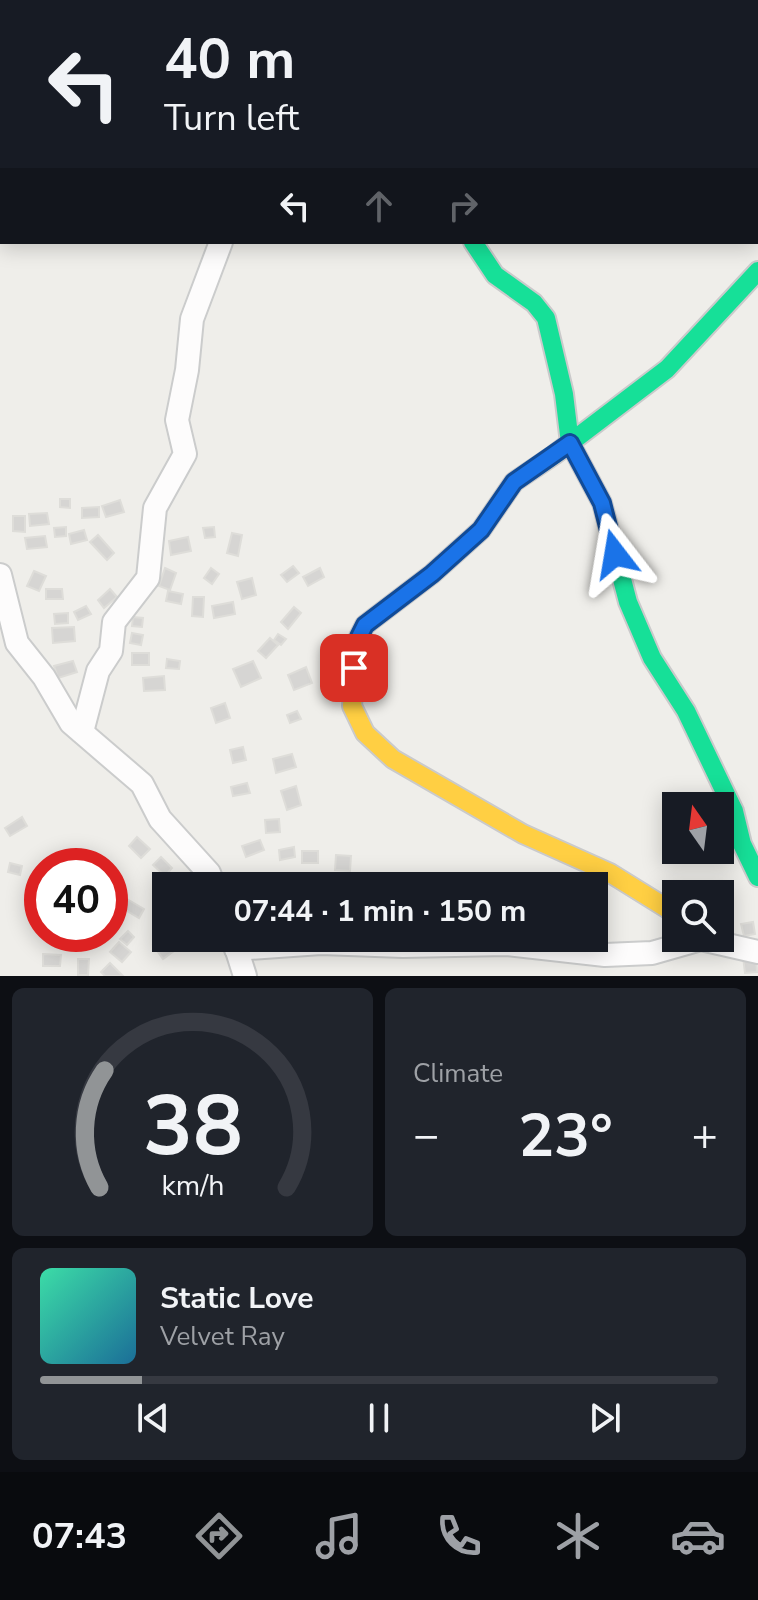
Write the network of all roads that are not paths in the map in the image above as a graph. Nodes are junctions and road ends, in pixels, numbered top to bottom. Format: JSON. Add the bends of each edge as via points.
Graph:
{"nodes":[{"id":1,"x":220,"y":244,"type":"edge"},
{"id":2,"x":474,"y":244,"type":"edge"},
{"id":3,"x":758,"y":271,"type":"edge"},
{"id":4,"x":570,"y":443,"type":"junction"},
{"id":5,"x":0,"y":575,"type":"edge"},
{"id":6,"x":8,"y":636,"type":"edge"},
{"id":7,"x":82,"y":732,"type":"junction"},
{"id":8,"x":208,"y":872,"type":"edge"},
{"id":9,"x":758,"y":877,"type":"edge"},
{"id":10,"x":662,"y":905,"type":"edge"},
{"id":11,"x":734,"y":940,"type":"edge"},
{"id":12,"x":758,"y":951,"type":"edge"},
{"id":13,"x":238,"y":952,"type":"edge"},
{"id":14,"x":578,"y":952,"type":"edge"},
{"id":15,"x":245,"y":976,"type":"edge"}],
"edges":[{"from":1,"to":7,"type":"street","via":[[192,319],[177,420],[185,454],[155,508],[148,578],[114,622],[111,651],[98,671]]},
{"from":2,"to":4,"type":"street","via":[[495,275],[546,318]]},
{"from":3,"to":4,"type":"street","via":[[667,369]]},
{"from":4,"to":9,"type":"street","via":[[602,503],[628,602],[652,658],[686,711],[734,811]]},
{"from":4,"to":10,"type":"street","via":[[514,482],[481,530],[365,625],[354,668],[352,706],[365,733],[393,759]]},
{"from":5,"to":6,"type":"street"},
{"from":6,"to":7,"type":"street"},
{"from":7,"to":8,"type":"street","via":[[142,784],[160,819]]},
{"from":11,"to":12,"type":"street"},
{"from":12,"to":14,"type":"street","via":[[701,939],[652,953]]},
{"from":13,"to":15,"type":"street"}]}
